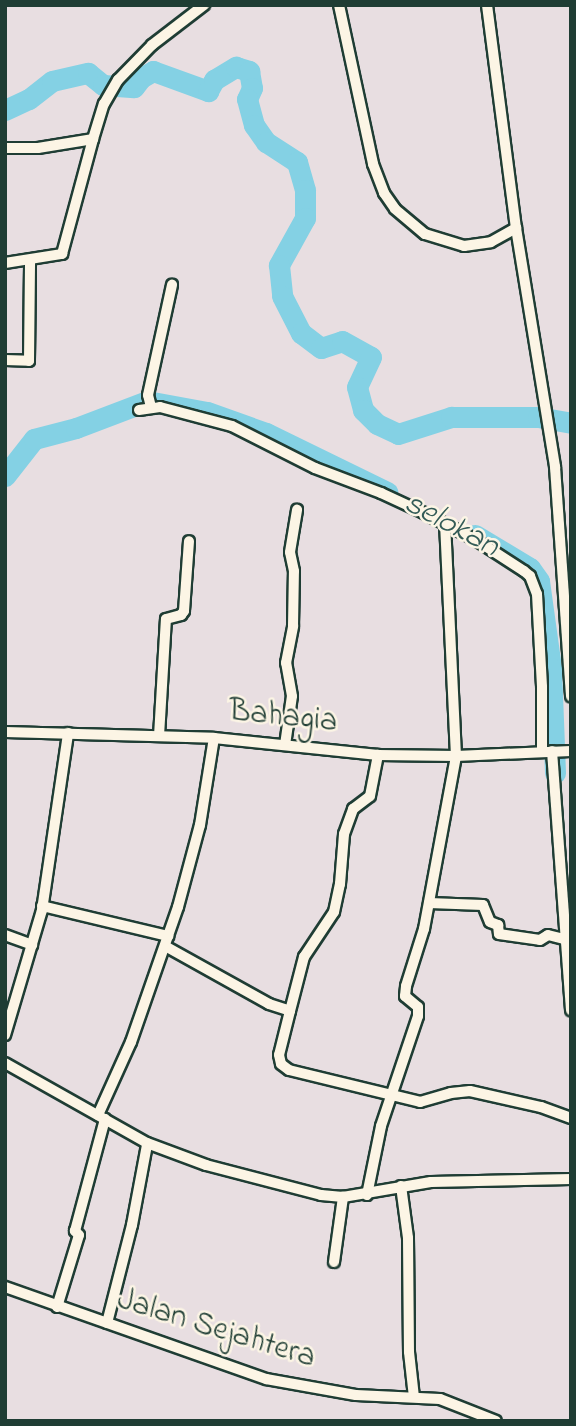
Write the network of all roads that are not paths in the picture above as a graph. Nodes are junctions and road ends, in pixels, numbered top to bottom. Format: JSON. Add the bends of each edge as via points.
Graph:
{"nodes":[{"id":1,"x":339,"y":5,"type":"edge"},
{"id":2,"x":487,"y":5,"type":"edge"},
{"id":3,"x":198,"y":7,"type":"edge"},
{"id":4,"x":93,"y":139,"type":"junction"},
{"id":5,"x":5,"y":148,"type":"edge"},
{"id":6,"x":516,"y":228,"type":"junction"},
{"id":7,"x":30,"y":261,"type":"junction"},
{"id":8,"x":5,"y":263,"type":"edge"},
{"id":9,"x":172,"y":285,"type":"dead end"},
{"id":10,"x":5,"y":360,"type":"edge"},
{"id":11,"x":150,"y":402,"type":"junction"},
{"id":12,"x":139,"y":410,"type":"dead end"},
{"id":13,"x":297,"y":510,"type":"dead end"},
{"id":14,"x":571,"y":519,"type":"edge"},
{"id":15,"x":558,"y":520,"type":"junction"},
{"id":16,"x":446,"y":524,"type":"junction"},
{"id":17,"x":189,"y":541,"type":"dead end"},
{"id":18,"x":571,"y":696,"type":"edge"},
{"id":19,"x":5,"y":732,"type":"edge"},
{"id":20,"x":68,"y":733,"type":"junction"},
{"id":21,"x":159,"y":736,"type":"junction"},
{"id":22,"x":214,"y":738,"type":"junction"},
{"id":23,"x":285,"y":745,"type":"junction"},
{"id":24,"x":556,"y":751,"type":"edge"},
{"id":25,"x":378,"y":755,"type":"junction"},
{"id":26,"x":456,"y":756,"type":"junction"},
{"id":27,"x":429,"y":903,"type":"junction"},
{"id":28,"x":42,"y":906,"type":"junction"},
{"id":29,"x":5,"y":935,"type":"edge"},
{"id":30,"x":567,"y":940,"type":"edge"},
{"id":31,"x":167,"y":941,"type":"junction"},
{"id":32,"x":32,"y":945,"type":"junction"},
{"id":33,"x":571,"y":1010,"type":"edge"},
{"id":34,"x":290,"y":1011,"type":"junction"},
{"id":35,"x":5,"y":1035,"type":"edge"},
{"id":36,"x":5,"y":1063,"type":"edge"},
{"id":37,"x":392,"y":1097,"type":"junction"},
{"id":38,"x":571,"y":1118,"type":"edge"},
{"id":39,"x":103,"y":1121,"type":"junction"},
{"id":40,"x":147,"y":1145,"type":"dead end"},
{"id":41,"x":571,"y":1179,"type":"edge"},
{"id":42,"x":401,"y":1186,"type":"junction"},
{"id":43,"x":367,"y":1195,"type":"junction"},
{"id":44,"x":343,"y":1198,"type":"junction"},
{"id":45,"x":334,"y":1262,"type":"dead end"},
{"id":46,"x":5,"y":1287,"type":"edge"},
{"id":47,"x":57,"y":1307,"type":"junction"},
{"id":48,"x":107,"y":1323,"type":"junction"},
{"id":49,"x":414,"y":1397,"type":"junction"},
{"id":50,"x":496,"y":1421,"type":"edge"}],
"edges":[{"from":1,"to":6,"type":"street","via":[[373,164],[395,209],[425,234],[464,246],[491,242]]},
{"from":2,"to":6,"type":"street"},
{"from":3,"to":4,"type":"street","via":[[152,45],[113,87]]},
{"from":4,"to":5,"type":"street"},
{"from":4,"to":7,"type":"street","via":[[64,251]]},
{"from":6,"to":15,"type":"street","via":[[549,420]]},
{"from":7,"to":8,"type":"street"},
{"from":7,"to":10,"type":"street","via":[[29,361]]},
{"from":9,"to":11,"type":"street"},
{"from":11,"to":12,"type":"street"},
{"from":11,"to":16,"type":"street","via":[[232,426],[315,468]]},
{"from":13,"to":23,"type":"street","via":[[290,552],[293,626],[286,663],[292,696]]},
{"from":14,"to":15,"type":"street"},
{"from":15,"to":18,"type":"street"},
{"from":16,"to":24,"type":"street","via":[[508,560],[534,584],[541,665]]},
{"from":16,"to":26,"type":"street"},
{"from":17,"to":21,"type":"street","via":[[184,611],[166,619]]},
{"from":19,"to":20,"type":"street","name":"Bahagia"},
{"from":20,"to":21,"type":"street","name":"Bahagia"},
{"from":20,"to":28,"type":"street"},
{"from":21,"to":22,"type":"street","name":"Bahagia"},
{"from":22,"to":23,"type":"street","name":"Bahagia"},
{"from":22,"to":31,"type":"street","via":[[200,825]]},
{"from":23,"to":25,"type":"street","name":"Bahagia"},
{"from":24,"to":26,"type":"street","name":"Bahagia"},
{"from":24,"to":30,"type":"street"},
{"from":25,"to":26,"type":"street","name":"Bahagia"},
{"from":25,"to":34,"type":"street","via":[[370,796],[353,809],[345,834],[334,912],[304,957]]},
{"from":26,"to":27,"type":"street"},
{"from":27,"to":30,"type":"street","via":[[483,905],[499,934]]},
{"from":27,"to":37,"type":"street","via":[[405,992],[418,1007],[418,1016]]},
{"from":28,"to":31,"type":"street"},
{"from":28,"to":32,"type":"street"},
{"from":29,"to":32,"type":"street"},
{"from":30,"to":33,"type":"street"},
{"from":31,"to":34,"type":"street","via":[[269,1004]]},
{"from":31,"to":39,"type":"street"},
{"from":32,"to":35,"type":"street"},
{"from":34,"to":37,"type":"street","via":[[279,1055],[285,1068]]},
{"from":36,"to":39,"type":"street"},
{"from":37,"to":38,"type":"street","via":[[420,1102],[470,1091]]},
{"from":37,"to":43,"type":"street"},
{"from":39,"to":44,"type":"street","via":[[206,1165]]},
{"from":39,"to":47,"type":"street","via":[[75,1231],[79,1235]]},
{"from":40,"to":48,"type":"street"},
{"from":41,"to":42,"type":"street"},
{"from":42,"to":43,"type":"street"},
{"from":42,"to":49,"type":"street","via":[[408,1238]]},
{"from":43,"to":44,"type":"street"},
{"from":44,"to":45,"type":"street"},
{"from":46,"to":47,"type":"street","name":"Jalan Sejahtera"},
{"from":47,"to":48,"type":"street","name":"Jalan Sejahtera"},
{"from":48,"to":49,"type":"street","name":"Jalan Sejahtera","via":[[266,1380],[356,1395]]},
{"from":49,"to":50,"type":"street","name":"Jalan Sejahtera","via":[[449,1401]]}]}
